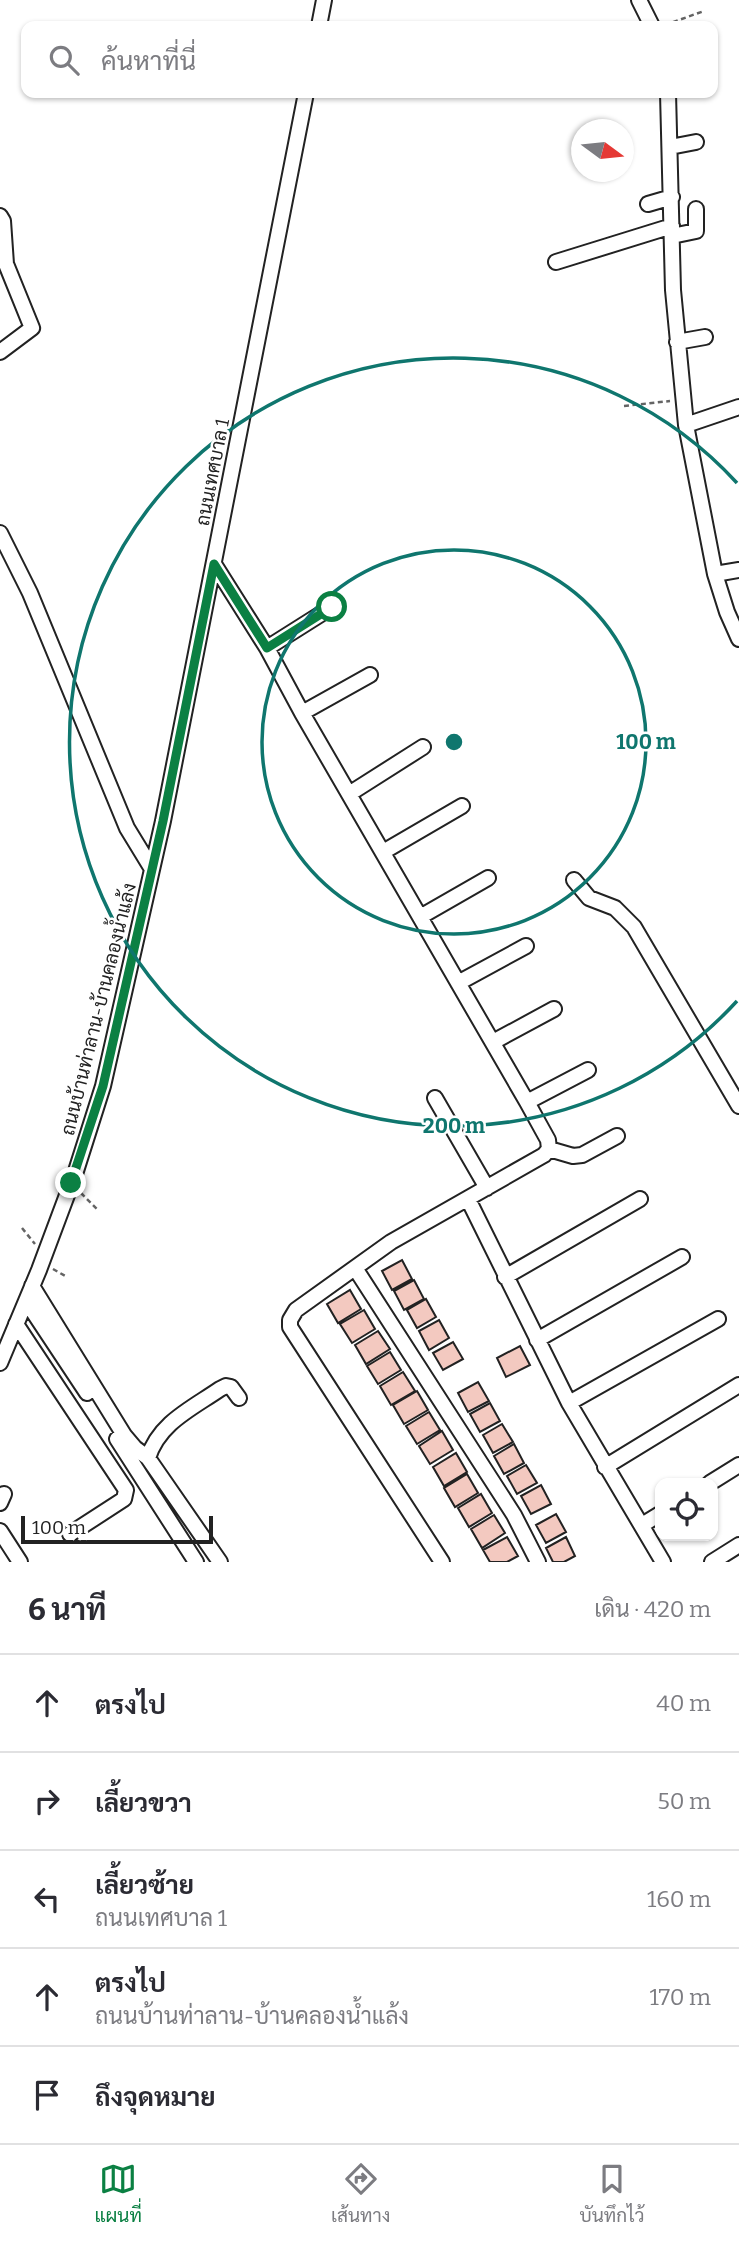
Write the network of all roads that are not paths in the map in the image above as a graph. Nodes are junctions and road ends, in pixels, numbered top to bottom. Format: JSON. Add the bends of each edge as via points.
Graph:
{"nodes":[{"id":1,"x":324,"y":0,"type":"edge"},
{"id":2,"x":639,"y":0,"type":"edge"},
{"id":3,"x":320,"y":21,"type":"edge"},
{"id":4,"x":650,"y":21,"type":"edge"},
{"id":5,"x":305,"y":98,"type":"edge"},
{"id":6,"x":668,"y":98,"type":"edge"},
{"id":7,"x":696,"y":142,"type":"dead end"},
{"id":8,"x":670,"y":148,"type":"junction"},
{"id":9,"x":672,"y":197,"type":"junction"},
{"id":10,"x":648,"y":204,"type":"dead end"},
{"id":11,"x":696,"y":209,"type":"dead end"},
{"id":12,"x":0,"y":216,"type":"edge"},
{"id":13,"x":672,"y":231,"type":"junction"},
{"id":14,"x":556,"y":262,"type":"dead end"},
{"id":15,"x":3,"y":265,"type":"edge"},
{"id":16,"x":705,"y":337,"type":"dead end"},
{"id":17,"x":677,"y":342,"type":"junction"},
{"id":18,"x":0,"y":352,"type":"edge"},
{"id":19,"x":739,"y":407,"type":"edge"},
{"id":20,"x":686,"y":425,"type":"junction"},
{"id":21,"x":0,"y":533,"type":"edge"},
{"id":22,"x":214,"y":564,"type":"junction"},
{"id":23,"x":739,"y":570,"type":"edge"},
{"id":24,"x":715,"y":575,"type":"junction"},
{"id":25,"x":332,"y":607,"type":"dead end"},
{"id":26,"x":739,"y":639,"type":"edge"},
{"id":27,"x":267,"y":648,"type":"junction"},
{"id":28,"x":370,"y":675,"type":"dead end"},
{"id":29,"x":302,"y":713,"type":"junction"},
{"id":30,"x":423,"y":747,"type":"dead end"},
{"id":31,"x":349,"y":794,"type":"junction"},
{"id":32,"x":462,"y":806,"type":"dead end"},
{"id":33,"x":383,"y":852,"type":"junction"},
{"id":34,"x":153,"y":864,"type":"junction"},
{"id":35,"x":488,"y":878,"type":"dead end"},
{"id":36,"x":575,"y":880,"type":"dead end"},
{"id":37,"x":420,"y":917,"type":"junction"},
{"id":38,"x":526,"y":946,"type":"dead end"},
{"id":39,"x":458,"y":983,"type":"junction"},
{"id":40,"x":554,"y":1009,"type":"dead end"},
{"id":41,"x":492,"y":1042,"type":"junction"},
{"id":42,"x":587,"y":1070,"type":"dead end"},
{"id":43,"x":435,"y":1098,"type":"dead end"},
{"id":44,"x":527,"y":1102,"type":"junction"},
{"id":45,"x":739,"y":1107,"type":"edge"},
{"id":46,"x":617,"y":1136,"type":"dead end"},
{"id":47,"x":549,"y":1149,"type":"junction"},
{"id":48,"x":487,"y":1188,"type":"junction"},
{"id":49,"x":468,"y":1199,"type":"junction"},
{"id":50,"x":640,"y":1199,"type":"dead end"},
{"id":51,"x":682,"y":1257,"type":"dead end"},
{"id":52,"x":355,"y":1268,"type":"junction"},
{"id":53,"x":505,"y":1277,"type":"junction"},
{"id":54,"x":32,"y":1286,"type":"junction"},
{"id":55,"x":26,"y":1301,"type":"junction"},
{"id":56,"x":718,"y":1319,"type":"dead end"},
{"id":57,"x":16,"y":1324,"type":"junction"},
{"id":58,"x":537,"y":1340,"type":"junction"},
{"id":59,"x":1,"y":1361,"type":"edge"},
{"id":60,"x":739,"y":1385,"type":"edge"},
{"id":61,"x":239,"y":1398,"type":"dead end"},
{"id":62,"x":569,"y":1403,"type":"junction"},
{"id":63,"x":148,"y":1458,"type":"junction"},
{"id":64,"x":739,"y":1465,"type":"edge"},
{"id":65,"x":605,"y":1466,"type":"junction"},
{"id":66,"x":718,"y":1478,"type":"edge"},
{"id":67,"x":655,"y":1517,"type":"edge"},
{"id":68,"x":642,"y":1525,"type":"junction"},
{"id":69,"x":0,"y":1531,"type":"edge"},
{"id":70,"x":70,"y":1534,"type":"dead end"},
{"id":71,"x":739,"y":1545,"type":"edge"},
{"id":72,"x":20,"y":1562,"type":"edge"},
{"id":73,"x":196,"y":1562,"type":"edge"},
{"id":74,"x":220,"y":1562,"type":"edge"},
{"id":75,"x":442,"y":1562,"type":"edge"},
{"id":76,"x":538,"y":1562,"type":"edge"},
{"id":77,"x":663,"y":1562,"type":"edge"},
{"id":78,"x":712,"y":1562,"type":"edge"}],
"edges":[{"from":1,"to":3,"type":"street"},
{"from":2,"to":4,"type":"street"},
{"from":5,"to":22,"type":"street","name":"ถนนเทศบาล 1"},
{"from":6,"to":8,"type":"street"},
{"from":7,"to":8,"type":"street"},
{"from":8,"to":9,"type":"street"},
{"from":9,"to":10,"type":"street"},
{"from":9,"to":13,"type":"street"},
{"from":11,"to":13,"type":"street","via":[[696,231]]},
{"from":12,"to":15,"type":"street"},
{"from":13,"to":14,"type":"street"},
{"from":13,"to":17,"type":"street"},
{"from":15,"to":18,"type":"street","via":[[32,328]]},
{"from":16,"to":17,"type":"street"},
{"from":17,"to":20,"type":"street"},
{"from":19,"to":20,"type":"street"},
{"from":20,"to":24,"type":"street"},
{"from":21,"to":34,"type":"street","via":[[30,593],[127,828]]},
{"from":22,"to":27,"type":"street"},
{"from":22,"to":34,"type":"street","name":"ถนนเทศบาล 1"},
{"from":23,"to":24,"type":"street"},
{"from":24,"to":26,"type":"street"},
{"from":25,"to":27,"type":"street"},
{"from":27,"to":29,"type":"street"},
{"from":28,"to":29,"type":"street"},
{"from":29,"to":31,"type":"street"},
{"from":30,"to":31,"type":"street"},
{"from":31,"to":33,"type":"street"},
{"from":32,"to":33,"type":"street"},
{"from":33,"to":37,"type":"street"},
{"from":34,"to":54,"type":"street","name":"ถนนบ้านท่าลาน-บ้านคลองน้ำแล้ง","via":[[103,1086]]},
{"from":35,"to":37,"type":"street"},
{"from":36,"to":45,"type":"street","via":[[589,898],[615,908],[634,927]]},
{"from":37,"to":39,"type":"street"},
{"from":38,"to":39,"type":"street"},
{"from":39,"to":41,"type":"street"},
{"from":40,"to":41,"type":"street"},
{"from":41,"to":44,"type":"street"},
{"from":42,"to":44,"type":"street"},
{"from":43,"to":48,"type":"street"},
{"from":44,"to":47,"type":"street"},
{"from":46,"to":47,"type":"street","via":[[582,1155]]},
{"from":47,"to":48,"type":"street"},
{"from":48,"to":49,"type":"street"},
{"from":49,"to":52,"type":"street"},
{"from":49,"to":53,"type":"street"},
{"from":50,"to":53,"type":"street"},
{"from":51,"to":58,"type":"street"},
{"from":52,"to":75,"type":"street","via":[[296,1310],[290,1327]]},
{"from":52,"to":76,"type":"street","via":[[514,1516]]},
{"from":53,"to":58,"type":"street"},
{"from":54,"to":55,"type":"street","name":"ถนนบ้านท่าลาน-บ้านคลองน้ำแล้ง"},
{"from":54,"to":63,"type":"street","via":[[124,1435]]},
{"from":55,"to":57,"type":"street","name":"ถนนบ้านท่าลาน-บ้านคลองน้ำแล้ง"},
{"from":55,"to":73,"type":"street"},
{"from":56,"to":62,"type":"street"},
{"from":57,"to":59,"type":"street","name":"ถนนบ้านท่าลาน-บ้านคลองน้ำแล้ง"},
{"from":57,"to":70,"type":"street","via":[[125,1490],[124,1499]]},
{"from":58,"to":62,"type":"street"},
{"from":60,"to":65,"type":"street"},
{"from":61,"to":63,"type":"street","via":[[231,1387],[220,1389],[161,1432]]},
{"from":62,"to":65,"type":"street"},
{"from":63,"to":74,"type":"street"},
{"from":64,"to":66,"type":"street"},
{"from":65,"to":68,"type":"street"},
{"from":67,"to":68,"type":"street"},
{"from":68,"to":77,"type":"street"},
{"from":69,"to":72,"type":"street"},
{"from":71,"to":78,"type":"street"}]}
